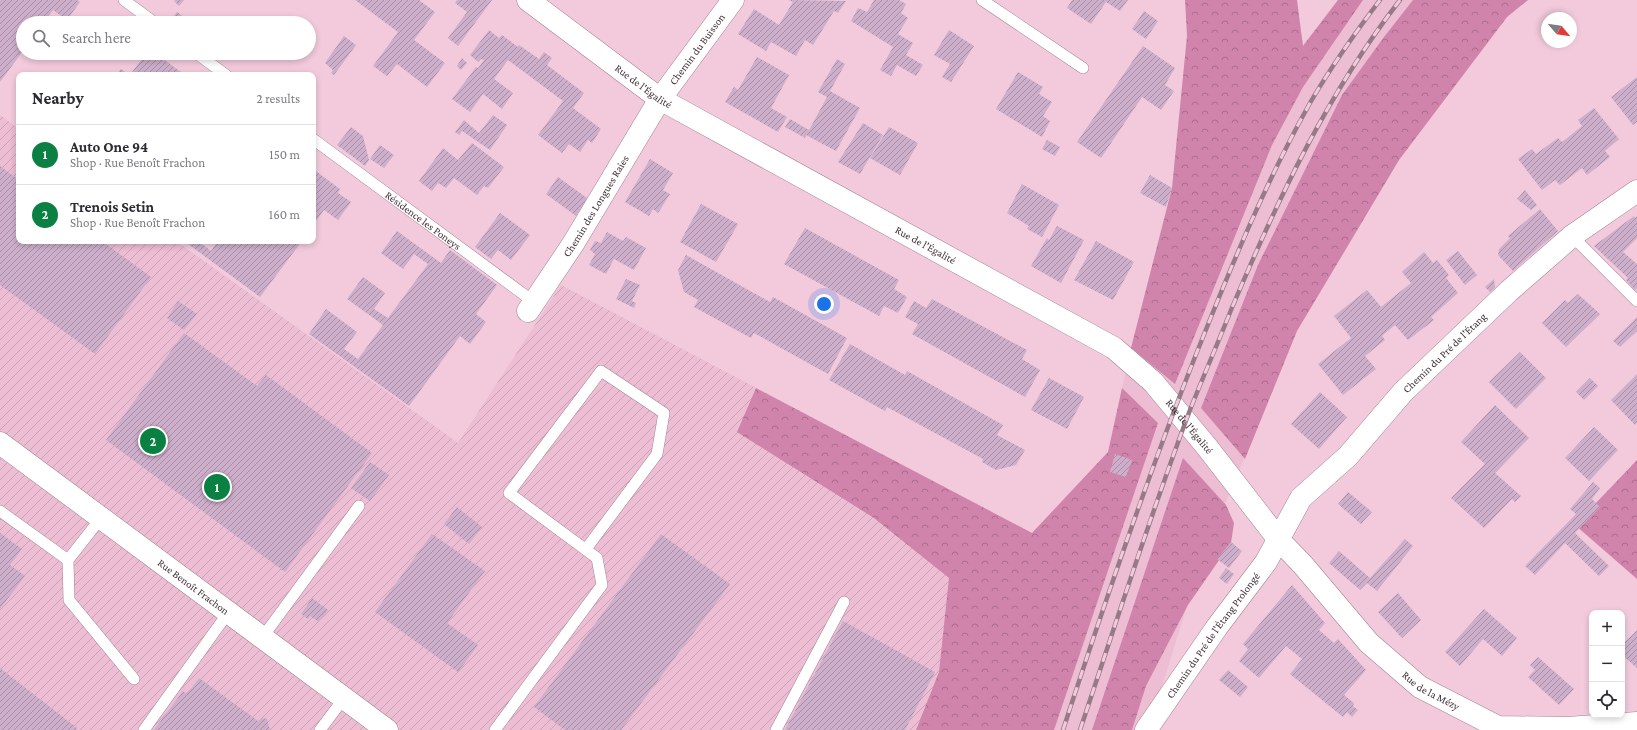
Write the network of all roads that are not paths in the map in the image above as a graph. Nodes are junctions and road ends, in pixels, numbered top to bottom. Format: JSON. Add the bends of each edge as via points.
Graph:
{"nodes":[{"id":1,"x":124,"y":0,"type":"edge"},
{"id":2,"x":528,"y":0,"type":"edge"},
{"id":3,"x":733,"y":0,"type":"edge"},
{"id":4,"x":982,"y":0,"type":"edge"},
{"id":5,"x":146,"y":16,"type":"edge"},
{"id":6,"x":206,"y":60,"type":"edge"},
{"id":7,"x":1083,"y":68,"type":"dead end"},
{"id":8,"x":222,"y":72,"type":"edge"},
{"id":9,"x":660,"y":99,"type":"junction"},
{"id":10,"x":316,"y":141,"type":"edge"},
{"id":11,"x":1637,"y":191,"type":"edge"},
{"id":12,"x":1572,"y":236,"type":"junction"},
{"id":13,"x":1637,"y":301,"type":"edge"},
{"id":14,"x":531,"y":306,"type":"joint"},
{"id":15,"x":0,"y":443,"type":"edge"},
{"id":16,"x":358,"y":506,"type":"dead end"},
{"id":17,"x":0,"y":511,"type":"edge"},
{"id":18,"x":101,"y":518,"type":"junction"},
{"id":19,"x":1279,"y":540,"type":"junction"},
{"id":20,"x":586,"y":550,"type":"junction"},
{"id":21,"x":68,"y":560,"type":"junction"},
{"id":22,"x":844,"y":602,"type":"dead end"},
{"id":23,"x":228,"y":613,"type":"junction"},
{"id":24,"x":262,"y":638,"type":"junction"},
{"id":25,"x":134,"y":679,"type":"dead end"},
{"id":26,"x":344,"y":698,"type":"junction"},
{"id":27,"x":1637,"y":723,"type":"edge"},
{"id":28,"x":144,"y":730,"type":"edge"},
{"id":29,"x":320,"y":730,"type":"edge"},
{"id":30,"x":386,"y":730,"type":"edge"},
{"id":31,"x":495,"y":730,"type":"edge"},
{"id":32,"x":776,"y":730,"type":"edge"},
{"id":33,"x":1146,"y":730,"type":"edge"}],
"edges":[{"from":1,"to":5,"type":"lane"},
{"from":2,"to":9,"type":"street","name":"Rue de l'Égalité"},
{"from":3,"to":9,"type":"street","name":"Chemin du Buisson"},
{"from":4,"to":7,"type":"lane"},
{"from":6,"to":8,"type":"lane"},
{"from":9,"to":14,"type":"street","name":"Chemin des Longues Raies","via":[[573,244]]},
{"from":9,"to":19,"type":"street","name":"Rue de l'Égalité","via":[[1114,348],[1153,382]]},
{"from":10,"to":14,"type":"lane","name":"Résidence les Poneys"},
{"from":11,"to":12,"type":"street","name":"Chemin du Pré de l'Étang"},
{"from":12,"to":13,"type":"lane"},
{"from":12,"to":19,"type":"street","name":"Chemin du Pré de l'Étang","via":[[1509,291],[1403,392],[1348,456],[1301,498]]},
{"from":15,"to":18,"type":"street","name":"Rue Benoît Frachon"},
{"from":16,"to":24,"type":"lane"},
{"from":17,"to":21,"type":"lane"},
{"from":18,"to":21,"type":"lane"},
{"from":18,"to":23,"type":"street","name":"Rue Benoît Frachon"},
{"from":19,"to":27,"type":"street","name":"Rue de la Mézy","via":[[1368,643],[1420,687],[1498,726],[1568,728]]},
{"from":19,"to":33,"type":"street","name":"Chemin du Pré de l'Étang Prolongé"},
{"from":20,"to":20,"type":"lane","via":[[509,493],[601,371],[664,413],[657,454]]},
{"from":20,"to":31,"type":"lane","via":[[597,558],[602,585]]},
{"from":21,"to":25,"type":"lane","via":[[69,600]]},
{"from":22,"to":32,"type":"lane"},
{"from":23,"to":24,"type":"street","name":"Rue Benoît Frachon"},
{"from":23,"to":28,"type":"lane"},
{"from":24,"to":26,"type":"street","name":"Rue Benoît Frachon"},
{"from":26,"to":29,"type":"lane"},
{"from":26,"to":30,"type":"street","name":"Rue Benoît Frachon"}]}
